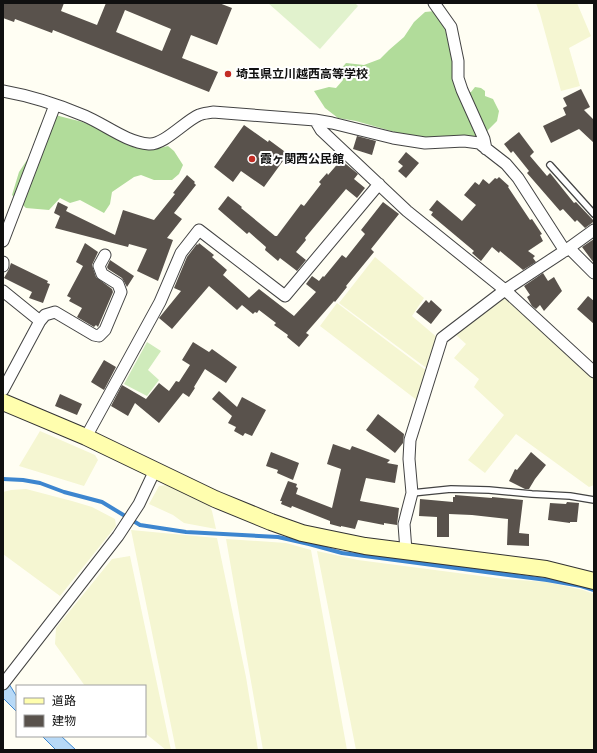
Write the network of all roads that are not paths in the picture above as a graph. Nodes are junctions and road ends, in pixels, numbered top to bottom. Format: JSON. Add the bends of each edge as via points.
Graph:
{"nodes":[{"id":1,"x":434,"y":3,"type":"edge"},
{"id":2,"x":3,"y":91,"type":"edge"},
{"id":3,"x":55,"y":105,"type":"junction"},
{"id":4,"x":315,"y":120,"type":"junction"},
{"id":5,"x":486,"y":149,"type":"junction"},
{"id":6,"x":550,"y":165,"type":"dead end"},
{"id":7,"x":379,"y":184,"type":"junction"},
{"id":8,"x":594,"y":214,"type":"edge"},
{"id":9,"x":6,"y":223,"type":"edge"},
{"id":10,"x":594,"y":230,"type":"edge"},
{"id":11,"x":3,"y":241,"type":"edge"},
{"id":12,"x":567,"y":250,"type":"junction"},
{"id":13,"x":104,"y":255,"type":"dead end"},
{"id":14,"x":3,"y":262,"type":"edge"},
{"id":15,"x":3,"y":266,"type":"edge"},
{"id":16,"x":594,"y":273,"type":"edge"},
{"id":17,"x":504,"y":290,"type":"junction"},
{"id":18,"x":3,"y":291,"type":"edge"},
{"id":19,"x":40,"y":321,"type":"junction"},
{"id":20,"x":594,"y":372,"type":"edge"},
{"id":21,"x":3,"y":390,"type":"edge"},
{"id":22,"x":3,"y":402,"type":"edge"},
{"id":23,"x":86,"y":437,"type":"junction"},
{"id":24,"x":155,"y":470,"type":"junction"},
{"id":25,"x":412,"y":493,"type":"junction"},
{"id":26,"x":594,"y":500,"type":"edge"},
{"id":27,"x":406,"y":551,"type":"junction"},
{"id":28,"x":594,"y":581,"type":"edge"},
{"id":29,"x":3,"y":684,"type":"edge"}],
"edges":[{"from":1,"to":5,"type":"street","via":[[450,27],[458,60],[458,78]]},
{"from":2,"to":3,"type":"street"},
{"from":3,"to":4,"type":"street","via":[[86,117],[129,139],[150,144],[169,137],[199,115],[214,112]]},
{"from":3,"to":9,"type":"street"},
{"from":4,"to":5,"type":"street","via":[[424,143],[471,141]]},
{"from":4,"to":7,"type":"street","via":[[322,130]]},
{"from":5,"to":12,"type":"street","via":[[506,164]]},
{"from":6,"to":8,"type":"lane"},
{"from":7,"to":17,"type":"street","via":[[427,228]]},
{"from":7,"to":23,"type":"street","via":[[285,296],[199,230],[181,252],[160,302]]},
{"from":9,"to":11,"type":"street"},
{"from":10,"to":12,"type":"street"},
{"from":12,"to":16,"type":"street"},
{"from":12,"to":17,"type":"street"},
{"from":13,"to":19,"type":"street","via":[[99,266],[102,274],[118,284],[121,292],[102,335],[94,335],[55,312],[46,315]]},
{"from":14,"to":15,"type":"street"},
{"from":17,"to":20,"type":"street"},
{"from":17,"to":25,"type":"street","via":[[442,338],[410,440]]},
{"from":18,"to":19,"type":"street"},
{"from":19,"to":21,"type":"street"},
{"from":22,"to":23,"type":"street"},
{"from":23,"to":24,"type":"street"},
{"from":24,"to":27,"type":"street","via":[[222,502],[302,533],[365,546]]},
{"from":24,"to":29,"type":"street","via":[[139,504],[118,536]]},
{"from":25,"to":26,"type":"lane","via":[[489,490]]},
{"from":25,"to":27,"type":"street","via":[[404,524]]},
{"from":27,"to":28,"type":"street","via":[[546,569]]}]}
